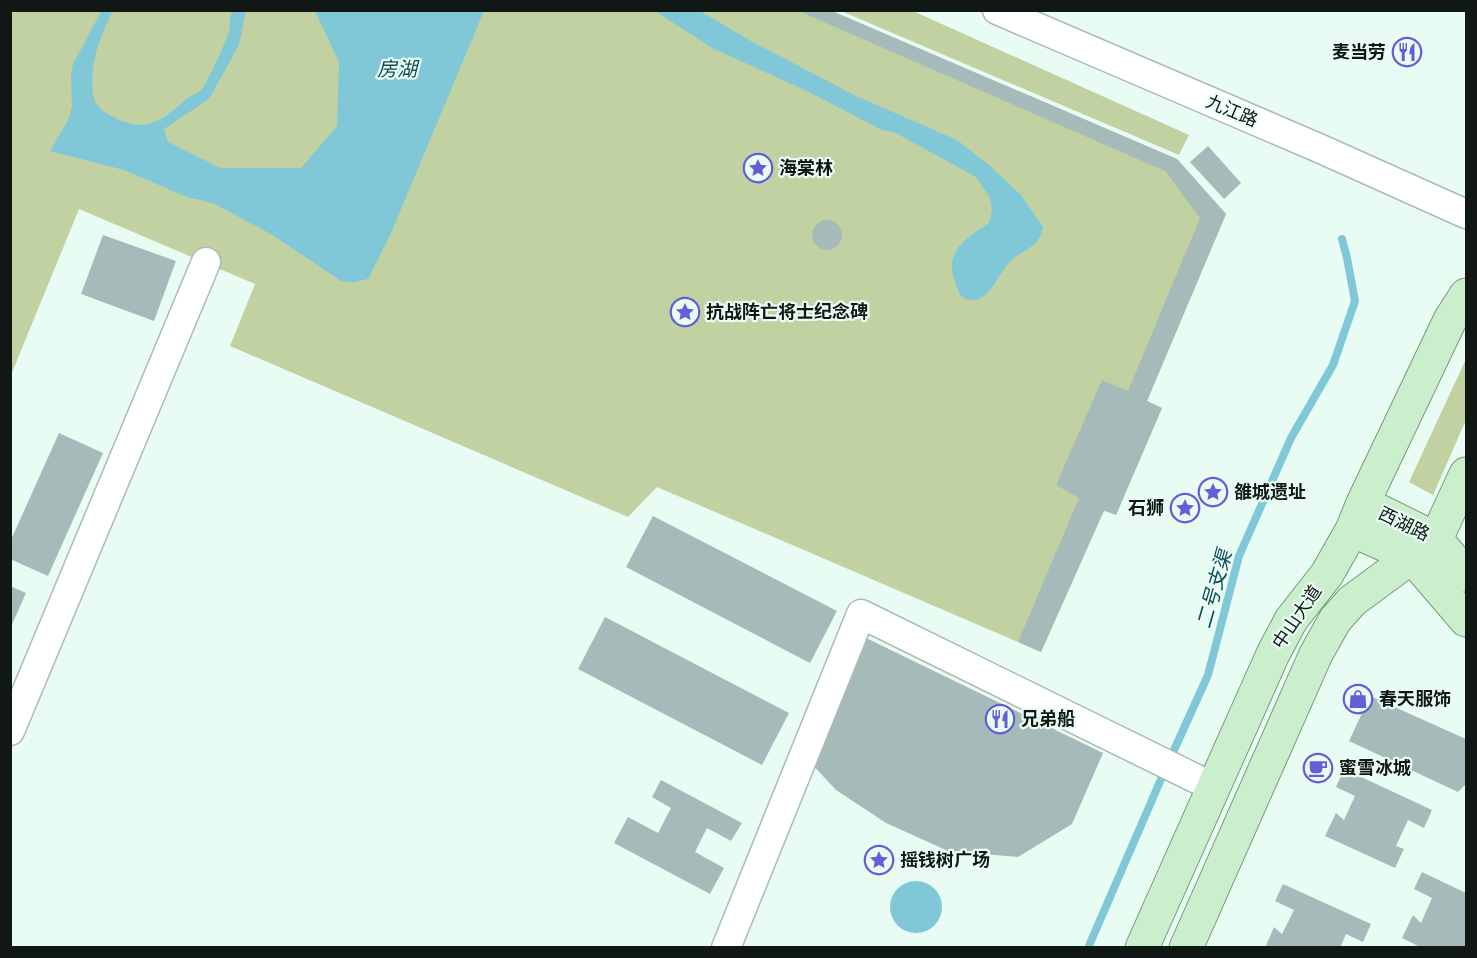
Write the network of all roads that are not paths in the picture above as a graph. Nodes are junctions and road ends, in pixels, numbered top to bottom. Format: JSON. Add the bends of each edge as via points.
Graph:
{"nodes":[{"id":1,"x":997,"y":10,"type":"edge"},
{"id":2,"x":1467,"y":214,"type":"edge"},
{"id":3,"x":206,"y":262,"type":"dead end"},
{"id":4,"x":1467,"y":295,"type":"edge"},
{"id":5,"x":1467,"y":474,"type":"edge"},
{"id":6,"x":1358,"y":516,"type":"junction"},
{"id":7,"x":1424,"y":548,"type":"junction"},
{"id":8,"x":1467,"y":574,"type":"edge"},
{"id":9,"x":1467,"y":620,"type":"edge"},
{"id":10,"x":10,"y":731,"type":"edge"},
{"id":11,"x":1213,"y":787,"type":"junction"},
{"id":12,"x":726,"y":948,"type":"edge"},
{"id":13,"x":1142,"y":948,"type":"edge"},
{"id":14,"x":1186,"y":948,"type":"edge"}],
"edges":[{"from":1,"to":2,"type":"street","name":"九江路"},
{"from":3,"to":10,"type":"street"},
{"from":4,"to":6,"type":"main road","name":"中山大道","via":[[1450,320]]},
{"from":5,"to":7,"type":"main road","name":"中山大道"},
{"from":6,"to":7,"type":"main road","name":"西湖路"},
{"from":6,"to":11,"type":"main road","name":"中山大道","via":[[1327,574],[1277,645]]},
{"from":7,"to":8,"type":"main road","name":"西湖路"},
{"from":7,"to":9,"type":"main road"},
{"from":7,"to":14,"type":"main road","name":"中山大道","via":[[1352,601],[1335,620],[1316,654]]},
{"from":11,"to":12,"type":"street","via":[[861,614]]},
{"from":11,"to":13,"type":"main road","name":"中山大道"}]}
